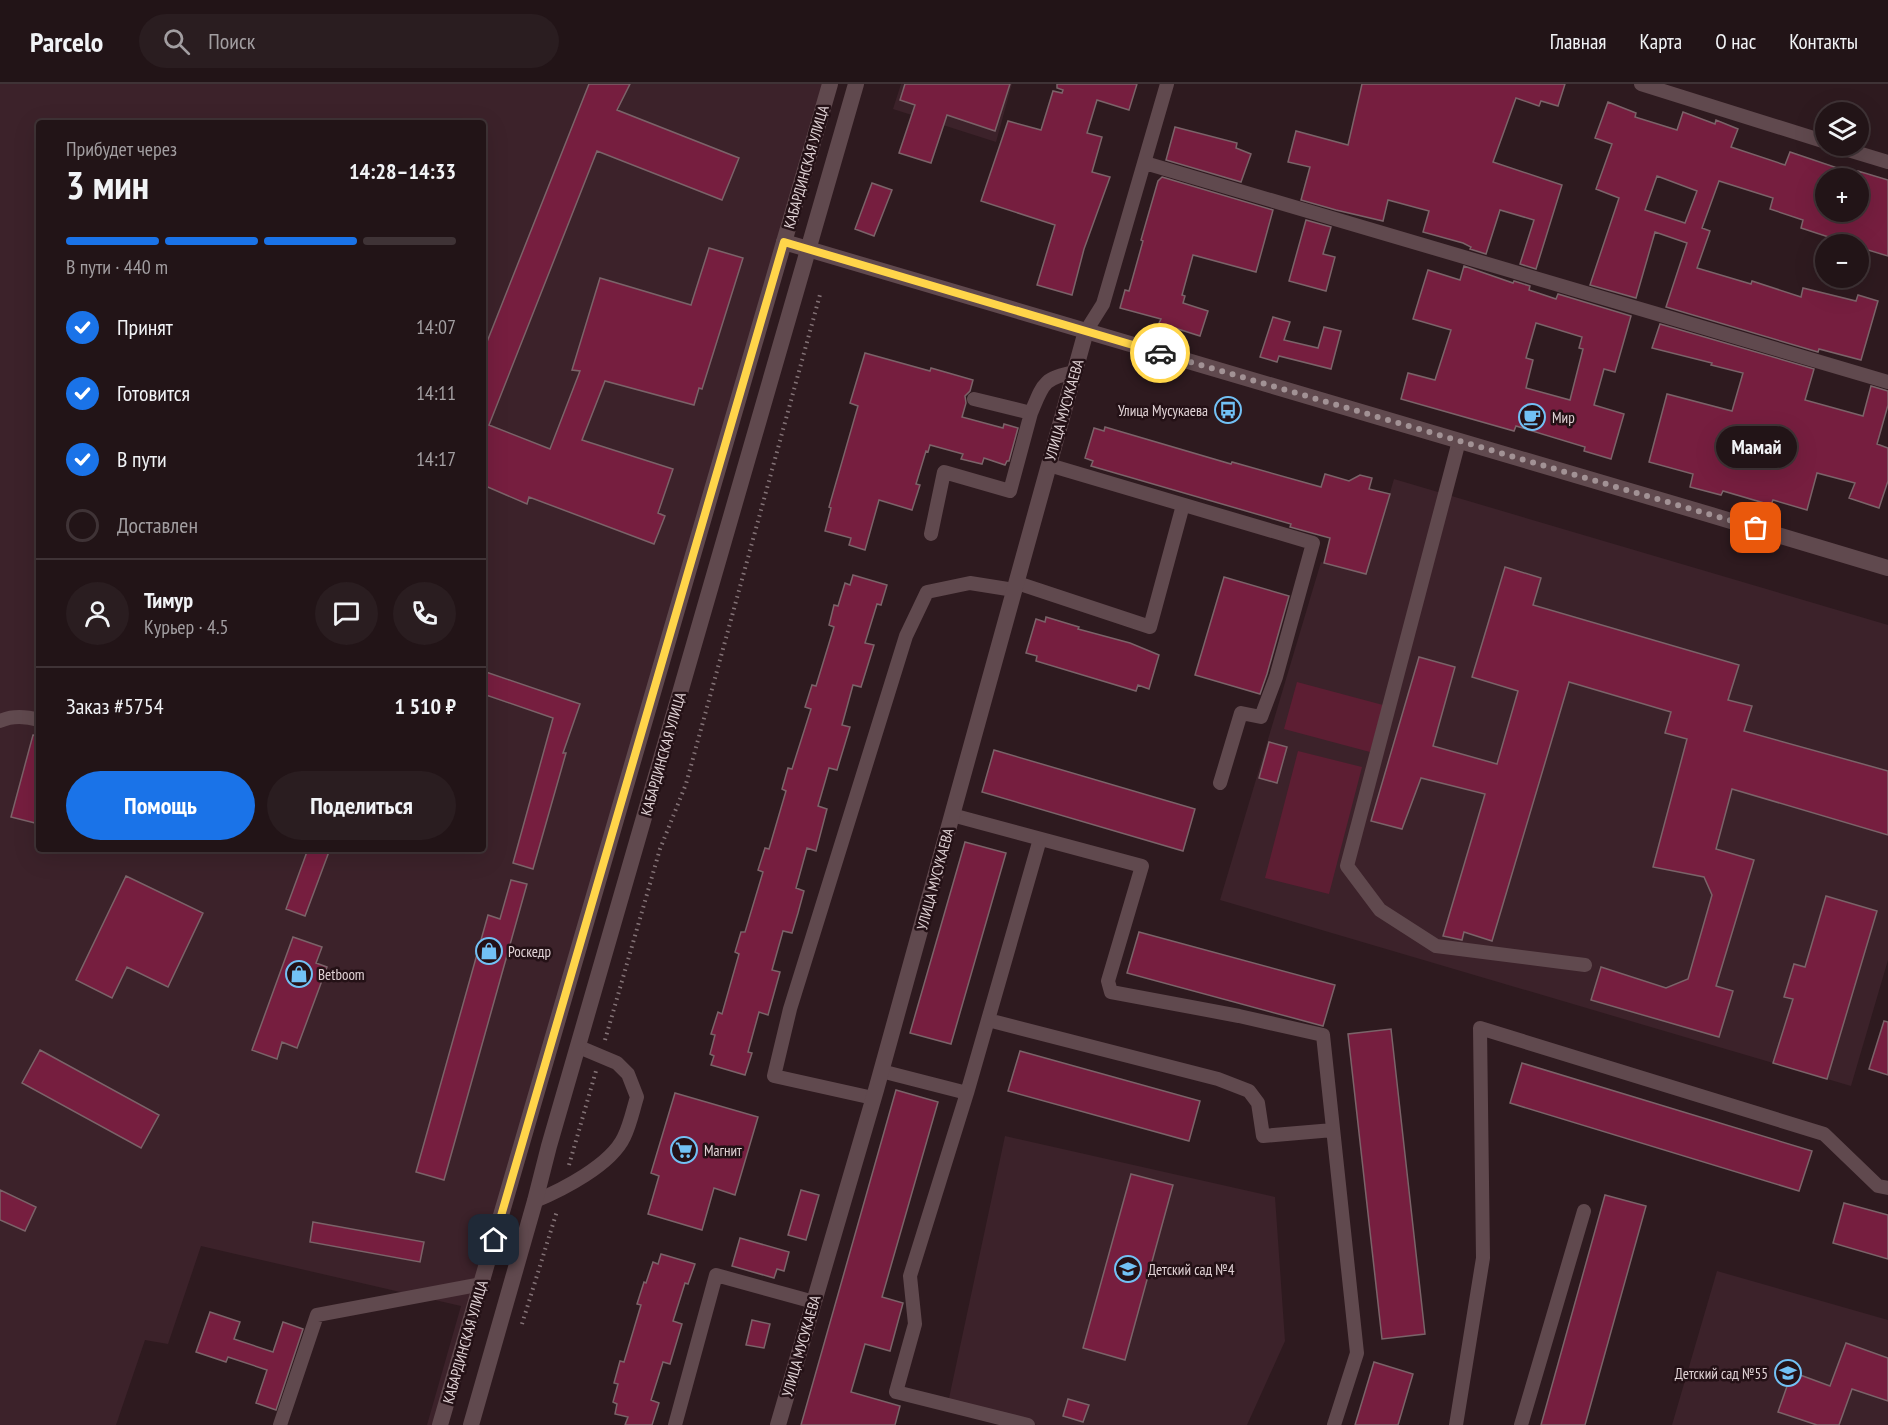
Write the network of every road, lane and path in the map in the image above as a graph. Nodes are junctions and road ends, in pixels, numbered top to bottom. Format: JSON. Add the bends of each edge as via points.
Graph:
{"nodes":[{"id":1,"x":830,"y":84,"type":"edge"},
{"id":2,"x":856,"y":84,"type":"edge"},
{"id":3,"x":1167,"y":84,"type":"edge"},
{"id":4,"x":1641,"y":84,"type":"edge"},
{"id":5,"x":1815,"y":139,"type":"edge"},
{"id":6,"x":1868,"y":156,"type":"edge"},
{"id":7,"x":1888,"y":162,"type":"edge"},
{"id":8,"x":1145,"y":163,"type":"junction"},
{"id":9,"x":784,"y":242,"type":"junction"},
{"id":10,"x":808,"y":248,"type":"junction"},
{"id":11,"x":820,"y":291,"type":"dead end"},
{"id":12,"x":1086,"y":331,"type":"junction"},
{"id":13,"x":1075,"y":372,"type":"junction"},
{"id":14,"x":1888,"y":382,"type":"edge"},
{"id":15,"x":974,"y":399,"type":"dead end"},
{"id":16,"x":1031,"y":412,"type":"junction"},
{"id":17,"x":1459,"y":441,"type":"junction"},
{"id":18,"x":1049,"y":465,"type":"junction"},
{"id":19,"x":1183,"y":505,"type":"junction"},
{"id":20,"x":931,"y":534,"type":"dead end"},
{"id":21,"x":1888,"y":568,"type":"edge"},
{"id":22,"x":1016,"y":587,"type":"junction"},
{"id":23,"x":36,"y":719,"type":"edge"},
{"id":24,"x":0,"y":721,"type":"edge"},
{"id":25,"x":1220,"y":783,"type":"dead end"},
{"id":26,"x":952,"y":815,"type":"junction"},
{"id":27,"x":1040,"y":838,"type":"junction"},
{"id":28,"x":1585,"y":965,"type":"dead end"},
{"id":29,"x":988,"y":1020,"type":"junction"},
{"id":30,"x":604,"y":1044,"type":"dead end"},
{"id":31,"x":579,"y":1047,"type":"junction"},
{"id":32,"x":596,"y":1071,"type":"dead end"},
{"id":33,"x":881,"y":1071,"type":"junction"},
{"id":34,"x":967,"y":1093,"type":"junction"},
{"id":35,"x":873,"y":1098,"type":"junction"},
{"id":36,"x":1333,"y":1130,"type":"junction"},
{"id":37,"x":568,"y":1171,"type":"dead end"},
{"id":38,"x":1888,"y":1188,"type":"edge"},
{"id":39,"x":535,"y":1201,"type":"junction"},
{"id":40,"x":558,"y":1207,"type":"dead end"},
{"id":41,"x":1584,"y":1211,"type":"dead end"},
{"id":42,"x":482,"y":1284,"type":"junction"},
{"id":43,"x":814,"y":1302,"type":"junction"},
{"id":44,"x":521,"y":1327,"type":"dead end"},
{"id":45,"x":280,"y":1425,"type":"edge"},
{"id":46,"x":440,"y":1425,"type":"edge"},
{"id":47,"x":471,"y":1425,"type":"edge"},
{"id":48,"x":675,"y":1425,"type":"edge"},
{"id":49,"x":778,"y":1425,"type":"edge"},
{"id":50,"x":1028,"y":1425,"type":"edge"},
{"id":51,"x":1334,"y":1425,"type":"edge"},
{"id":52,"x":1456,"y":1425,"type":"edge"},
{"id":53,"x":1521,"y":1425,"type":"edge"}],
"edges":[{"from":1,"to":9,"type":"main road","name":"КАБАРДИНСКАЯ УЛИЦА"},
{"from":2,"to":10,"type":"main road","name":"КАБАРДИНСКАЯ УЛИЦА"},
{"from":3,"to":8,"type":"lane"},
{"from":4,"to":5,"type":"lane"},
{"from":6,"to":7,"type":"lane"},
{"from":8,"to":12,"type":"lane","via":[[1103,304]]},
{"from":8,"to":14,"type":"lane"},
{"from":9,"to":10,"type":"main road"},
{"from":9,"to":42,"type":"main road","name":"КАБАРДИНСКАЯ УЛИЦА"},
{"from":10,"to":12,"type":"main road"},
{"from":10,"to":31,"type":"main road","name":"КАБАРДИНСКАЯ УЛИЦА"},
{"from":11,"to":30,"type":"path","via":[[687,784],[660,849]]},
{"from":12,"to":13,"type":"main road","name":"УЛИЦА МУСУКАЕВА"},
{"from":12,"to":17,"type":"main road"},
{"from":13,"to":16,"type":"lane","via":[[1057,376],[1042,386]]},
{"from":13,"to":18,"type":"main road","name":"УЛИЦА МУСУКАЕВА"},
{"from":15,"to":16,"type":"lane"},
{"from":16,"to":20,"type":"lane","via":[[1010,491],[944,472]]},
{"from":17,"to":21,"type":"main road"},
{"from":17,"to":28,"type":"lane","via":[[1347,866],[1380,910],[1436,946]]},
{"from":18,"to":19,"type":"lane"},
{"from":18,"to":22,"type":"main road","name":"УЛИЦА МУСУКАЕВА"},
{"from":19,"to":22,"type":"lane","via":[[1150,627]]},
{"from":19,"to":25,"type":"lane","via":[[1313,543],[1261,717],[1241,713]]},
{"from":22,"to":26,"type":"main road","name":"УЛИЦА МУСУКАЕВА"},
{"from":22,"to":35,"type":"lane","via":[[970,583],[927,592],[906,636],[790,1009],[774,1076]]},
{"from":23,"to":24,"type":"lane","via":[[10,716]]},
{"from":26,"to":27,"type":"lane"},
{"from":26,"to":33,"type":"main road","name":"УЛИЦА МУСУКАЕВА"},
{"from":27,"to":29,"type":"lane"},
{"from":27,"to":36,"type":"lane","via":[[1142,866],[1108,981],[1111,992],[1323,1035]]},
{"from":29,"to":34,"type":"lane"},
{"from":29,"to":36,"type":"lane","via":[[1218,1079],[1249,1091],[1258,1103],[1263,1136]]},
{"from":31,"to":39,"type":"main road","name":"КАБАРДИНСКАЯ УЛИЦА"},
{"from":31,"to":39,"type":"lane","via":[[617,1063],[627,1074],[637,1097],[624,1139],[606,1160],[563,1189]]},
{"from":32,"to":37,"type":"path"},
{"from":33,"to":34,"type":"lane"},
{"from":33,"to":35,"type":"main road","name":"УЛИЦА МУСУКАЕВА"},
{"from":34,"to":50,"type":"lane","via":[[910,1276],[915,1324],[896,1392]]},
{"from":35,"to":43,"type":"main road","name":"УЛИЦА МУСУКАЕВА"},
{"from":36,"to":51,"type":"lane","via":[[1357,1353]]},
{"from":38,"to":52,"type":"lane","via":[[1878,1186],[1824,1134],[1480,1028],[1483,1258]]},
{"from":39,"to":47,"type":"main road","name":"КАБАРДИНСКАЯ УЛИЦА"},
{"from":40,"to":44,"type":"path"},
{"from":41,"to":53,"type":"lane"},
{"from":42,"to":45,"type":"lane","via":[[317,1315]]},
{"from":42,"to":46,"type":"main road","name":"КАБАРДИНСКАЯ УЛИЦА"},
{"from":43,"to":48,"type":"lane","via":[[716,1275]]},
{"from":43,"to":49,"type":"main road","name":"УЛИЦА МУСУКАЕВА"}]}
